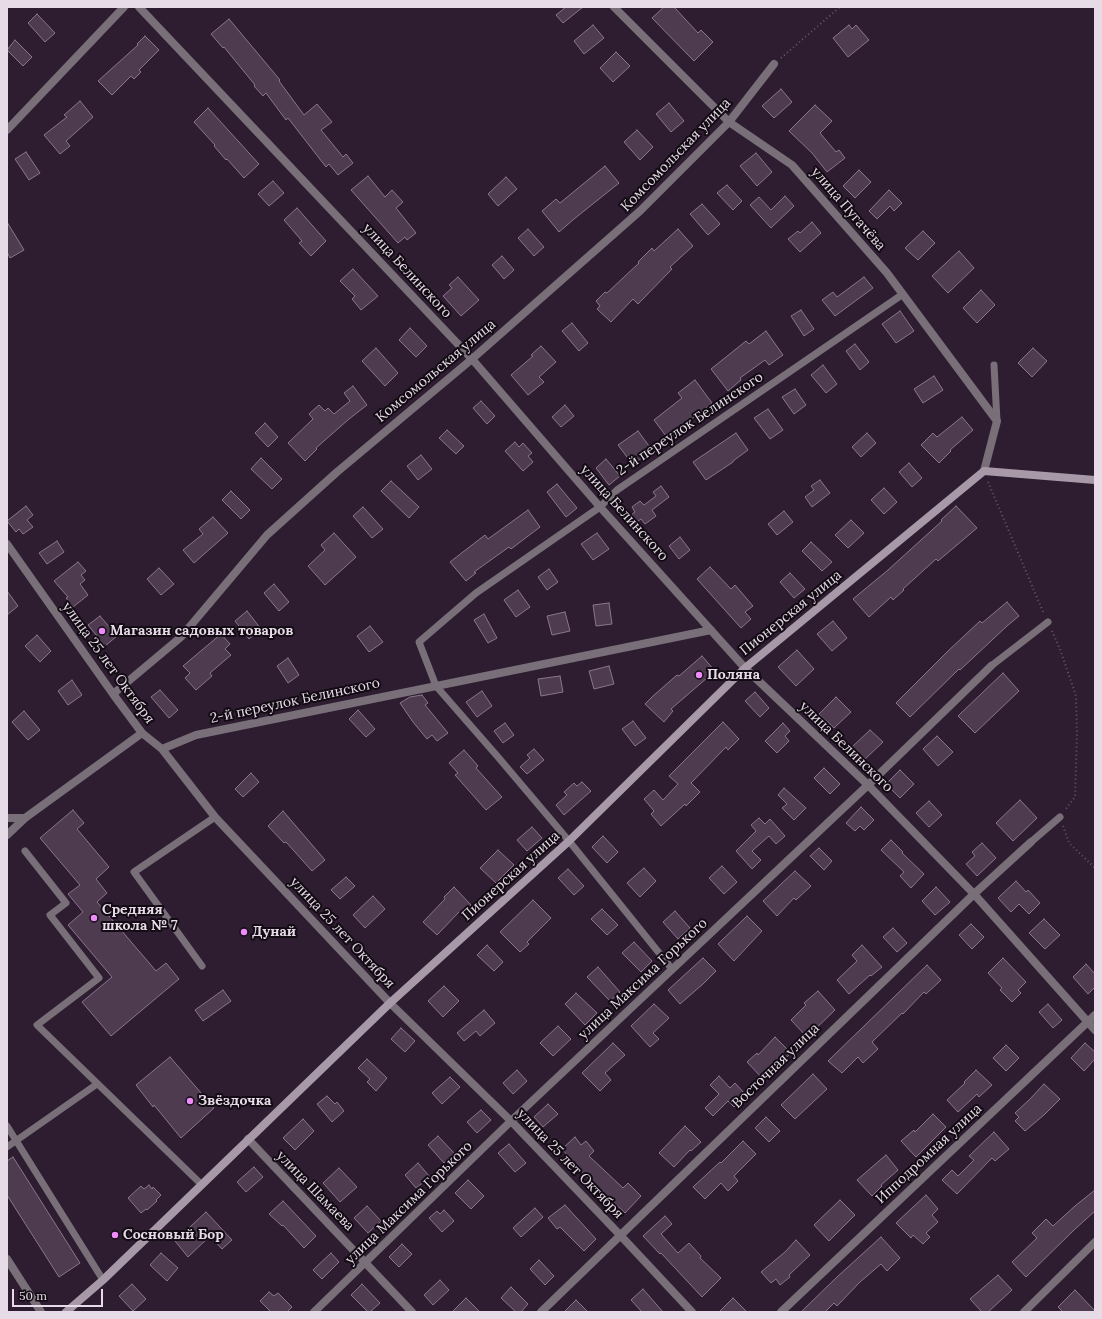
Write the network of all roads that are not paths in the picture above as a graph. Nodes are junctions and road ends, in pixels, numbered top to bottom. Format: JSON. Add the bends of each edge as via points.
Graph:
{"nodes":[{"id":1,"x":124,"y":7,"type":"edge"},
{"id":2,"x":139,"y":7,"type":"edge"},
{"id":3,"x":614,"y":7,"type":"edge"},
{"id":4,"x":774,"y":64,"type":"road end"},
{"id":5,"x":729,"y":122,"type":"junction"},
{"id":6,"x":7,"y":130,"type":"edge"},
{"id":7,"x":904,"y":294,"type":"junction"},
{"id":8,"x":472,"y":359,"type":"junction"},
{"id":9,"x":994,"y":365,"type":"dead end"},
{"id":10,"x":997,"y":421,"type":"junction"},
{"id":11,"x":984,"y":471,"type":"junction"},
{"id":12,"x":1095,"y":480,"type":"edge"},
{"id":13,"x":600,"y":507,"type":"junction"},
{"id":14,"x":7,"y":544,"type":"edge"},
{"id":15,"x":1048,"y":622,"type":"road end"},
{"id":16,"x":712,"y":630,"type":"junction"},
{"id":17,"x":991,"y":666,"type":"joint"},
{"id":18,"x":745,"y":668,"type":"junction"},
{"id":19,"x":436,"y":686,"type":"junction"},
{"id":20,"x":113,"y":694,"type":"junction"},
{"id":21,"x":142,"y":733,"type":"junction"},
{"id":22,"x":162,"y":750,"type":"junction"},
{"id":23,"x":868,"y":785,"type":"junction"},
{"id":24,"x":215,"y":817,"type":"junction"},
{"id":25,"x":1060,"y":817,"type":"road end"},
{"id":26,"x":7,"y":818,"type":"edge"},
{"id":27,"x":24,"y":818,"type":"junction"},
{"id":28,"x":7,"y":835,"type":"edge"},
{"id":29,"x":568,"y":841,"type":"junction"},
{"id":30,"x":1031,"y":842,"type":"joint"},
{"id":31,"x":25,"y":851,"type":"dead end"},
{"id":32,"x":974,"y":894,"type":"junction"},
{"id":33,"x":202,"y":966,"type":"dead end"},
{"id":34,"x":672,"y":969,"type":"junction"},
{"id":35,"x":390,"y":1003,"type":"junction"},
{"id":36,"x":1095,"y":1015,"type":"edge"},
{"id":37,"x":1088,"y":1022,"type":"junction"},
{"id":38,"x":1095,"y":1030,"type":"edge"},
{"id":39,"x":97,"y":1084,"type":"junction"},
{"id":40,"x":511,"y":1121,"type":"junction"},
{"id":41,"x":7,"y":1126,"type":"edge"},
{"id":42,"x":17,"y":1140,"type":"junction"},
{"id":43,"x":248,"y":1140,"type":"junction"},
{"id":44,"x":7,"y":1147,"type":"edge"},
{"id":45,"x":201,"y":1184,"type":"junction"},
{"id":46,"x":620,"y":1235,"type":"junction"},
{"id":47,"x":1095,"y":1242,"type":"edge"},
{"id":48,"x":7,"y":1259,"type":"edge"},
{"id":49,"x":366,"y":1263,"type":"junction"},
{"id":50,"x":103,"y":1280,"type":"junction"},
{"id":51,"x":41,"y":1312,"type":"edge"},
{"id":52,"x":66,"y":1312,"type":"edge"},
{"id":53,"x":314,"y":1312,"type":"edge"},
{"id":54,"x":412,"y":1312,"type":"edge"},
{"id":55,"x":542,"y":1312,"type":"edge"},
{"id":56,"x":692,"y":1312,"type":"edge"},
{"id":57,"x":781,"y":1312,"type":"edge"},
{"id":58,"x":1024,"y":1312,"type":"edge"}],
"edges":[{"from":1,"to":6,"type":"street"},
{"from":2,"to":8,"type":"street","name":"улица Белинского"},
{"from":3,"to":5,"type":"street","name":"улица Пугачёва"},
{"from":4,"to":5,"type":"street","name":"Комсомольская улица"},
{"from":5,"to":7,"type":"street","name":"улица Пугачёва","via":[[792,165]]},
{"from":5,"to":8,"type":"street","name":"Комсомольская улица","via":[[640,211]]},
{"from":7,"to":10,"type":"street","name":"улица Пугачёва"},
{"from":7,"to":13,"type":"lane","name":"2-й переулок Белинского","via":[[617,490]]},
{"from":8,"to":13,"type":"street","name":"улица Белинского"},
{"from":8,"to":20,"type":"street","name":"Комсомольская улица","via":[[337,472],[267,535],[181,637]]},
{"from":9,"to":10,"type":"lane"},
{"from":10,"to":11,"type":"street"},
{"from":11,"to":12,"type":"street"},
{"from":11,"to":18,"type":"street","name":"Пионерская улица"},
{"from":13,"to":16,"type":"street","name":"улица Белинского"},
{"from":13,"to":19,"type":"lane","name":"2-й переулок Белинского","via":[[476,592],[419,642]]},
{"from":14,"to":20,"type":"street","name":"улица 25 лет Октября"},
{"from":15,"to":17,"type":"lane"},
{"from":16,"to":18,"type":"street","name":"улица Белинского"},
{"from":16,"to":19,"type":"street","name":"2-й переулок Белинского"},
{"from":17,"to":23,"type":"street","name":"улица Максима Горького"},
{"from":18,"to":23,"type":"street","name":"улица Белинского"},
{"from":18,"to":29,"type":"street","name":"Пионерская улица"},
{"from":19,"to":22,"type":"street","name":"2-й переулок Белинского","via":[[196,735]]},
{"from":19,"to":29,"type":"lane","name":"2-й переулок Белинского"},
{"from":20,"to":21,"type":"street","name":"улица 25 лет Октября"},
{"from":21,"to":22,"type":"street","name":"улица 25 лет Октября"},
{"from":21,"to":27,"type":"street"},
{"from":22,"to":24,"type":"street","name":"улица 25 лет Октября"},
{"from":23,"to":32,"type":"street","name":"улица Белинского"},
{"from":23,"to":34,"type":"street","name":"улица Максима Горького"},
{"from":24,"to":33,"type":"lane","via":[[134,872]]},
{"from":24,"to":35,"type":"street","name":"улица 25 лет Октября"},
{"from":25,"to":30,"type":"lane"},
{"from":26,"to":27,"type":"street"},
{"from":27,"to":28,"type":"street"},
{"from":29,"to":34,"type":"lane","name":"2-й переулок Белинского"},
{"from":29,"to":35,"type":"street","name":"Пионерская улица"},
{"from":30,"to":32,"type":"street","name":"Восточная улица"},
{"from":31,"to":39,"type":"lane","via":[[66,903],[50,915],[99,978],[37,1025]]},
{"from":32,"to":37,"type":"street","name":"улица Белинского"},
{"from":32,"to":46,"type":"street","name":"Восточная улица"},
{"from":34,"to":40,"type":"street","name":"улица Максима Горького"},
{"from":35,"to":40,"type":"street","name":"улица 25 лет Октября"},
{"from":35,"to":43,"type":"street","name":"Пионерская улица"},
{"from":36,"to":37,"type":"street","name":"Ипподромная улица"},
{"from":37,"to":38,"type":"street","name":"улица Белинского"},
{"from":37,"to":57,"type":"street","name":"Ипподромная улица"},
{"from":39,"to":42,"type":"lane"},
{"from":39,"to":45,"type":"lane"},
{"from":40,"to":46,"type":"street","name":"улица 25 лет Октября"},
{"from":40,"to":49,"type":"street","name":"улица Максима Горького"},
{"from":41,"to":42,"type":"lane"},
{"from":42,"to":44,"type":"lane"},
{"from":42,"to":50,"type":"lane"},
{"from":43,"to":45,"type":"street","name":"Пионерская улица"},
{"from":43,"to":49,"type":"street","name":"улица Шамаева"},
{"from":45,"to":50,"type":"street","name":"Пионерская улица"},
{"from":46,"to":55,"type":"street","name":"Восточная улица"},
{"from":46,"to":56,"type":"street","name":"улица 25 лет Октября"},
{"from":47,"to":58,"type":"street"},
{"from":48,"to":51,"type":"street"},
{"from":49,"to":53,"type":"street","name":"улица Максима Горького"},
{"from":49,"to":54,"type":"street","name":"улица Шамаева"},
{"from":50,"to":52,"type":"street","name":"Пионерская улица"}]}
